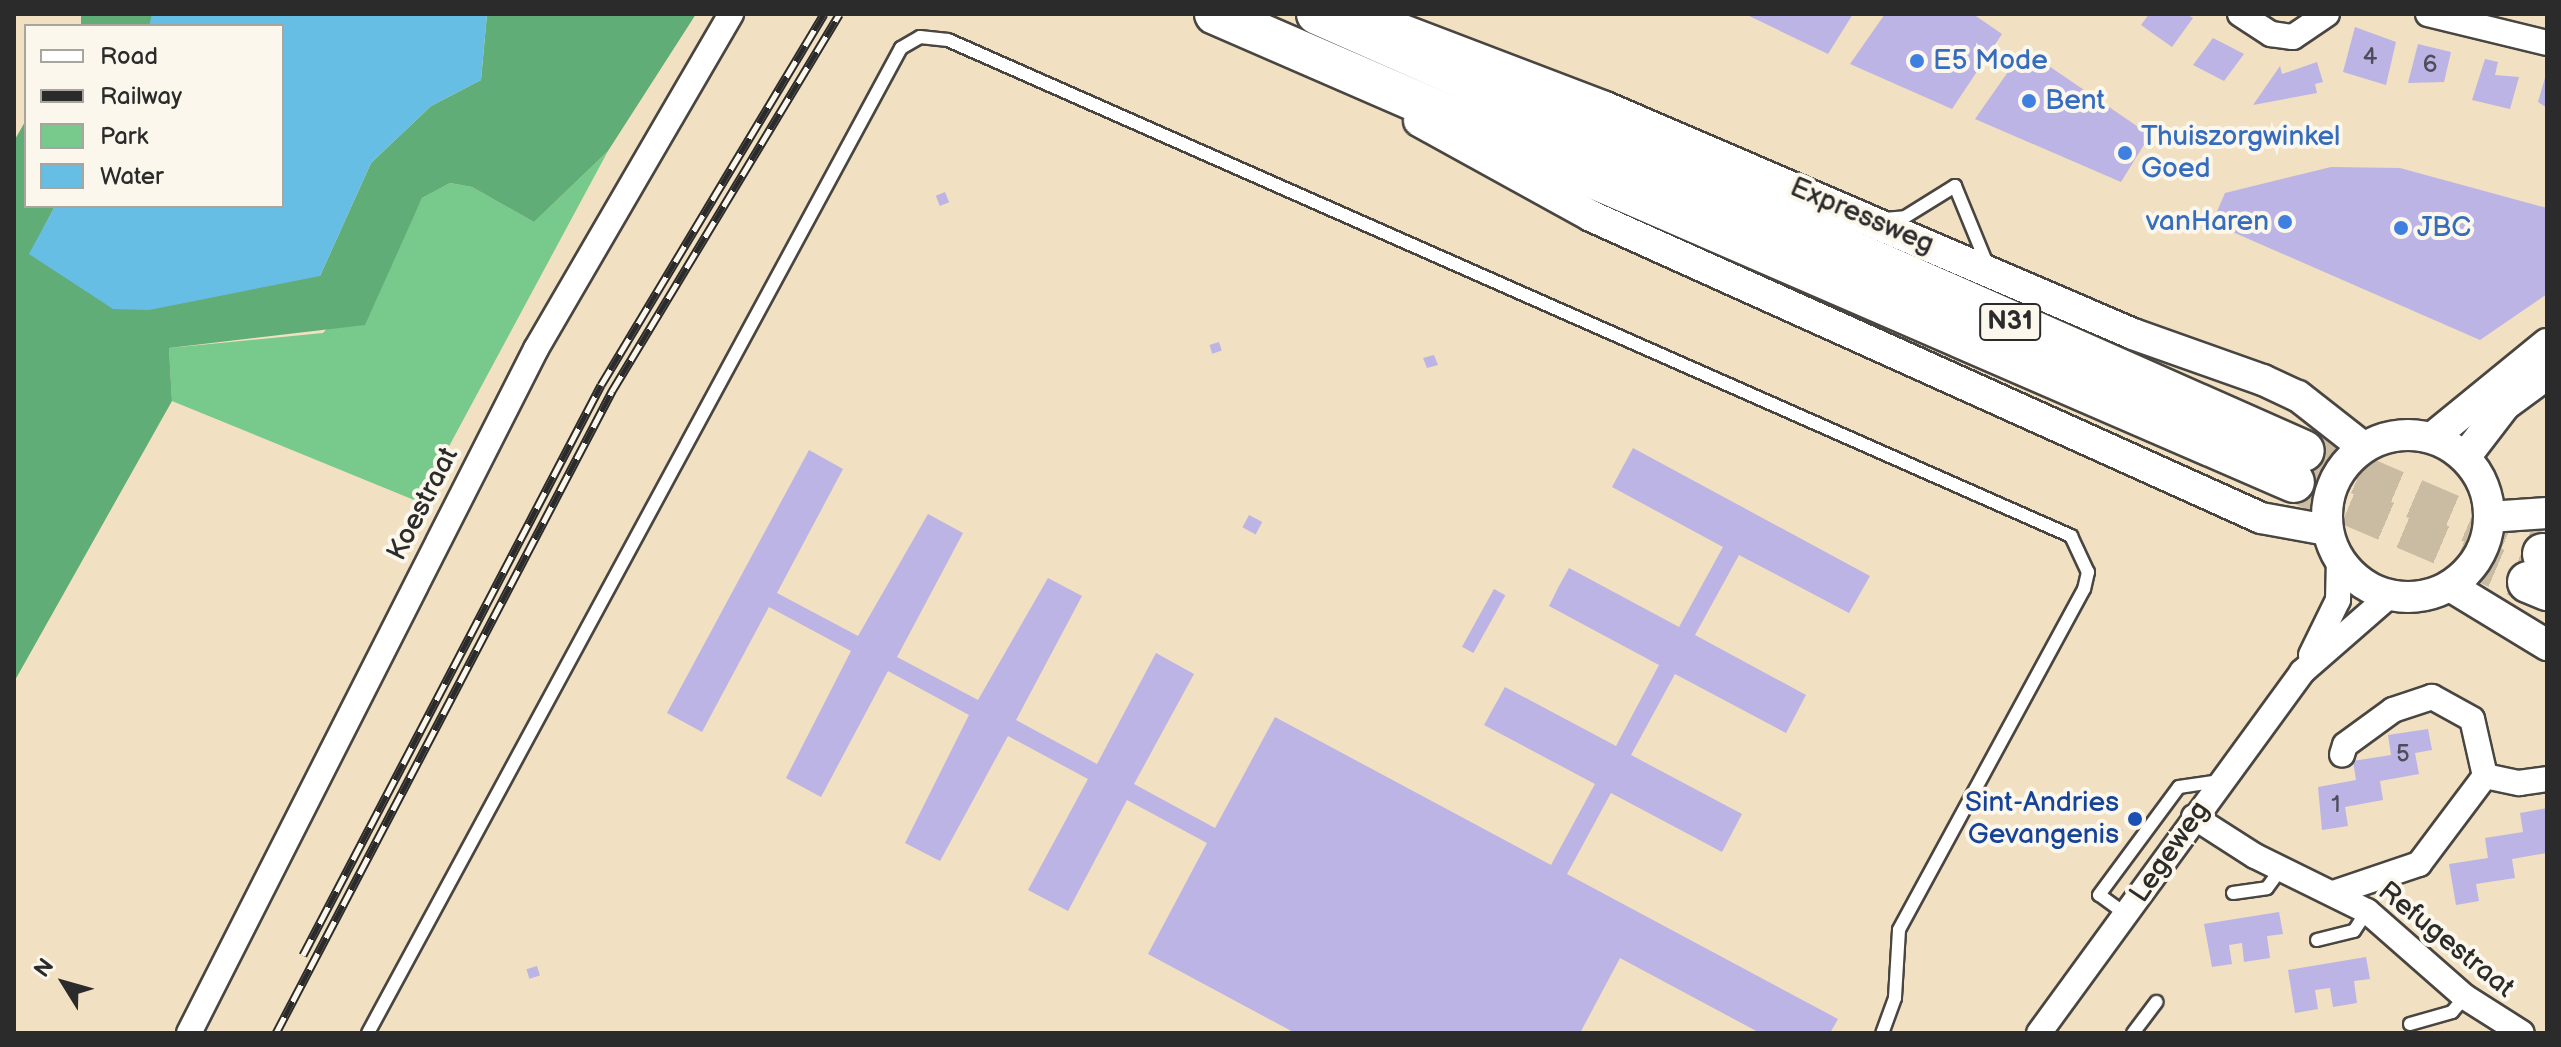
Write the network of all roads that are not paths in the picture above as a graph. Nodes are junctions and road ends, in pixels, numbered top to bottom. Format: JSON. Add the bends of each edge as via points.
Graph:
{"nodes":[{"id":1,"x":731,"y":14,"type":"edge"},
{"id":2,"x":1215,"y":14,"type":"edge"},
{"id":3,"x":2240,"y":14,"type":"edge"},
{"id":4,"x":2327,"y":14,"type":"edge"},
{"id":5,"x":2428,"y":14,"type":"edge"},
{"id":6,"x":1331,"y":20,"type":"edge"},
{"id":7,"x":2547,"y":43,"type":"edge"},
{"id":8,"x":1336,"y":66,"type":"junction"},
{"id":9,"x":1871,"y":221,"type":"junction"},
{"id":10,"x":1992,"y":274,"type":"junction"},
{"id":11,"x":2547,"y":344,"type":"edge"},
{"id":12,"x":2547,"y":374,"type":"edge"},
{"id":13,"x":2433,"y":437,"type":"junction"},
{"id":14,"x":2363,"y":447,"type":"junction"},
{"id":15,"x":2465,"y":457,"type":"junction"},
{"id":16,"x":2547,"y":513,"type":"edge"},
{"id":17,"x":2489,"y":517,"type":"junction"},
{"id":18,"x":2327,"y":530,"type":"junction"},
{"id":19,"x":2339,"y":560,"type":"junction"},
{"id":20,"x":2450,"y":586,"type":"junction"},
{"id":21,"x":2388,"y":597,"type":"junction"},
{"id":22,"x":2547,"y":645,"type":"edge"},
{"id":23,"x":2302,"y":672,"type":"junction"},
{"id":24,"x":2342,"y":755,"type":"dead end"},
{"id":25,"x":2485,"y":776,"type":"junction"},
{"id":26,"x":2547,"y":779,"type":"edge"},
{"id":27,"x":2219,"y":781,"type":"junction"},
{"id":28,"x":2194,"y":817,"type":"junction"},
{"id":29,"x":2280,"y":870,"type":"junction"},
{"id":30,"x":2233,"y":893,"type":"dead end"},
{"id":31,"x":2333,"y":893,"type":"junction"},
{"id":32,"x":2367,"y":911,"type":"junction"},
{"id":33,"x":2127,"y":915,"type":"junction"},
{"id":34,"x":2317,"y":940,"type":"dead end"},
{"id":35,"x":2465,"y":997,"type":"junction"},
{"id":36,"x":2156,"y":1002,"type":"dead end"},
{"id":37,"x":2410,"y":1024,"type":"dead end"},
{"id":38,"x":189,"y":1033,"type":"edge"},
{"id":39,"x":368,"y":1033,"type":"edge"},
{"id":40,"x":1882,"y":1033,"type":"edge"},
{"id":41,"x":2039,"y":1033,"type":"edge"},
{"id":42,"x":2133,"y":1033,"type":"edge"},
{"id":43,"x":2522,"y":1033,"type":"edge"}],
"edges":[{"from":1,"to":38,"type":"street","name":"Koestraat","via":[[536,349]]},
{"from":2,"to":8,"type":"highway","name":"Expressweg","number":"N31"},
{"from":3,"to":4,"type":"street","via":[[2271,34],[2293,37]]},
{"from":5,"to":7,"type":"street"},
{"from":6,"to":8,"type":"highway","name":"Expressweg","number":"N31","via":[[2299,466]]},
{"from":6,"to":9,"type":"street","name":"Expressweg","number":"N31","via":[[1385,23],[1703,146]]},
{"from":8,"to":18,"type":"street","name":"Expressweg","number":"N31","via":[[1358,93],[1591,216],[2261,518]]},
{"from":9,"to":10,"type":"street","name":"Expressweg","number":"N31"},
{"from":9,"to":10,"type":"lane","via":[[1905,217],[1955,186]]},
{"from":10,"to":14,"type":"street","name":"Expressweg","number":"N31","via":[[2298,396]]},
{"from":11,"to":13,"type":"street"},
{"from":12,"to":15,"type":"street","via":[[2505,405]]},
{"from":13,"to":14,"type":"street","via":[[2409,434]]},
{"from":13,"to":15,"type":"street"},
{"from":14,"to":18,"type":"street","via":[[2332,484]]},
{"from":15,"to":17,"type":"street","via":[[2479,475]]},
{"from":16,"to":17,"type":"street"},
{"from":17,"to":20,"type":"street","via":[[2478,558]]},
{"from":18,"to":19,"type":"street"},
{"from":19,"to":21,"type":"street"},
{"from":19,"to":23,"type":"street","name":"Legeweg","via":[[2338,600]]},
{"from":20,"to":21,"type":"street"},
{"from":20,"to":22,"type":"street"},
{"from":21,"to":23,"type":"street","name":"Legeweg"},
{"from":23,"to":27,"type":"street","name":"Legeweg"},
{"from":24,"to":25,"type":"street","via":[[2345,745],[2393,710],[2432,697],[2472,719]]},
{"from":25,"to":26,"type":"street","via":[[2519,783]]},
{"from":25,"to":31,"type":"street","name":"Refugestraat","via":[[2419,864]]},
{"from":27,"to":28,"type":"street","name":"Legeweg"},
{"from":27,"to":33,"type":"lane","via":[[2179,787],[2099,895]]},
{"from":28,"to":29,"type":"street","name":"Refugestraat"},
{"from":28,"to":33,"type":"street","name":"Legeweg"},
{"from":29,"to":30,"type":"lane","via":[[2267,888]]},
{"from":29,"to":31,"type":"street","name":"Refugestraat"},
{"from":31,"to":32,"type":"street","name":"Refugestraat"},
{"from":32,"to":34,"type":"lane","via":[[2354,931]]},
{"from":32,"to":35,"type":"street","name":"Refugestraat"},
{"from":33,"to":41,"type":"street","name":"Legeweg"},
{"from":35,"to":37,"type":"lane","via":[[2452,1012]]},
{"from":35,"to":43,"type":"street","name":"Refugestraat"},
{"from":36,"to":42,"type":"lane"},
{"from":39,"to":40,"type":"lane","via":[[901,48],[920,37],[948,40],[2071,536],[2088,572],[2084,589],[1899,930],[1895,998]]}]}
